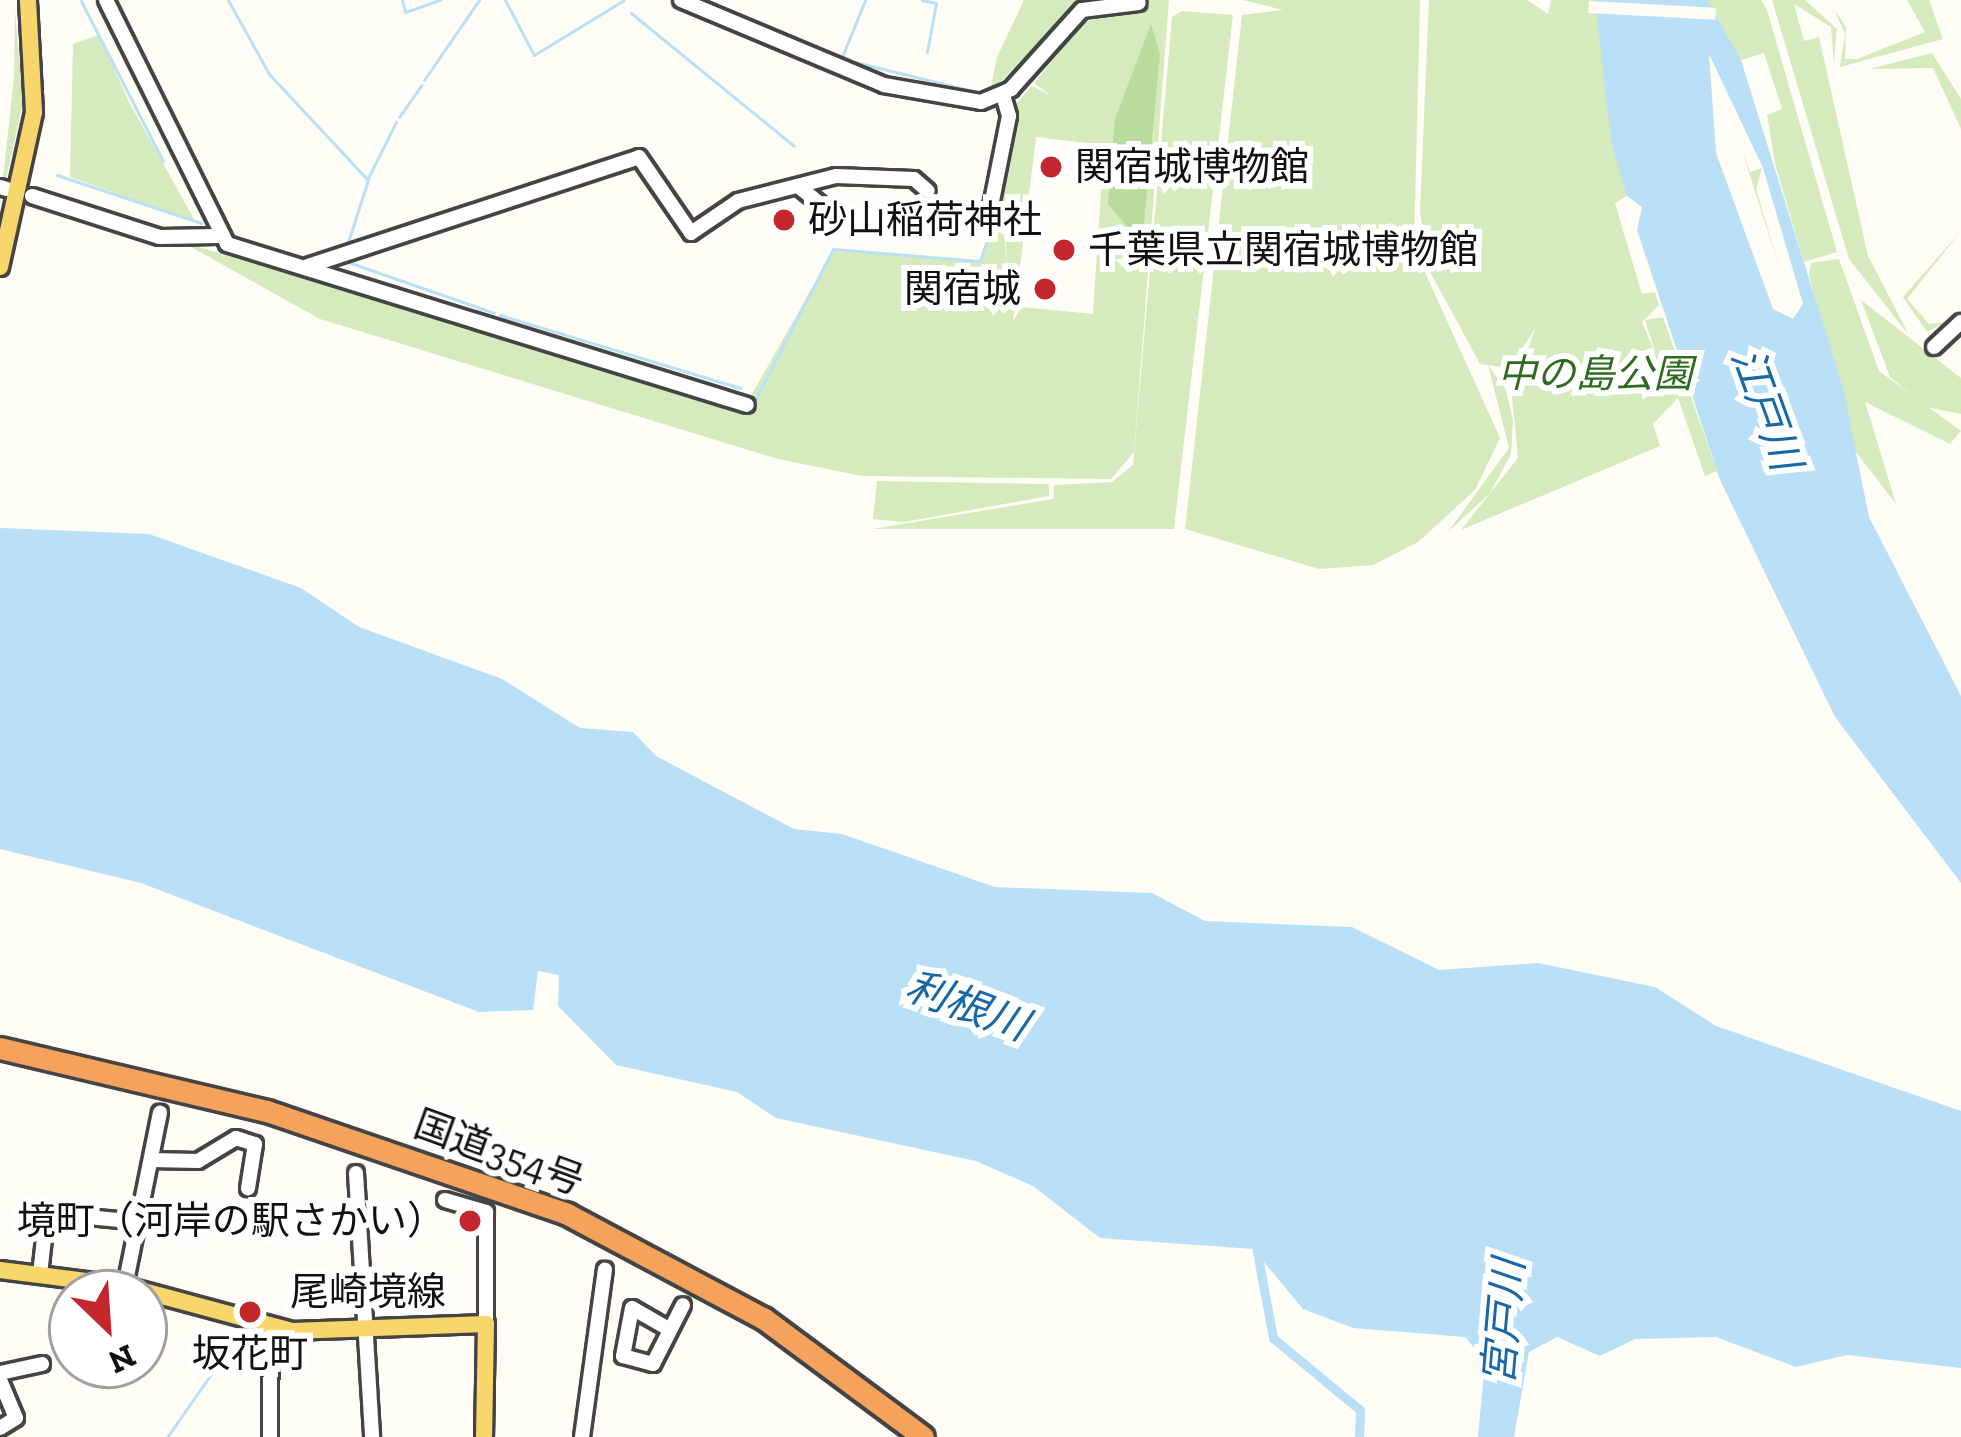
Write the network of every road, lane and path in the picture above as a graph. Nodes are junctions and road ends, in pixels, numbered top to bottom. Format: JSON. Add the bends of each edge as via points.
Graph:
{"nodes":[{"id":1,"x":28,"y":0,"type":"edge"},
{"id":2,"x":106,"y":0,"type":"edge"},
{"id":3,"x":681,"y":0,"type":"edge"},
{"id":4,"x":1139,"y":3,"type":"dead end"},
{"id":5,"x":1003,"y":95,"type":"junction"},
{"id":6,"x":798,"y":186,"type":"junction"},
{"id":7,"x":928,"y":190,"type":"dead end"},
{"id":8,"x":32,"y":196,"type":"dead end"},
{"id":9,"x":835,"y":216,"type":"dead end"},
{"id":10,"x":988,"y":216,"type":"dead end"},
{"id":11,"x":218,"y":236,"type":"junction"},
{"id":12,"x":299,"y":266,"type":"junction"},
{"id":13,"x":0,"y":267,"type":"edge"},
{"id":14,"x":1961,"y":322,"type":"edge"},
{"id":15,"x":1934,"y":347,"type":"dead end"},
{"id":16,"x":747,"y":404,"type":"dead end"},
{"id":17,"x":0,"y":1048,"type":"edge"},
{"id":18,"x":160,"y":1112,"type":"dead end"},
{"id":19,"x":151,"y":1160,"type":"junction"},
{"id":20,"x":356,"y":1173,"type":"dead end"},
{"id":21,"x":248,"y":1188,"type":"dead end"},
{"id":22,"x":445,"y":1200,"type":"dead end"},
{"id":23,"x":138,"y":1222,"type":"junction"},
{"id":24,"x":128,"y":1269,"type":"edge"},
{"id":25,"x":0,"y":1270,"type":"edge"},
{"id":26,"x":605,"y":1270,"type":"dead end"},
{"id":27,"x":40,"y":1274,"type":"junction"},
{"id":28,"x":48,"y":1275,"type":"edge"},
{"id":29,"x":168,"y":1298,"type":"edge"},
{"id":30,"x":683,"y":1305,"type":"dead end"},
{"id":31,"x":486,"y":1324,"type":"junction"},
{"id":32,"x":271,"y":1326,"type":"junction"},
{"id":33,"x":667,"y":1328,"type":"dead end"},
{"id":34,"x":366,"y":1331,"type":"junction"},
{"id":35,"x":42,"y":1364,"type":"dead end"},
{"id":36,"x":0,"y":1379,"type":"edge"},
{"id":37,"x":0,"y":1427,"type":"edge"},
{"id":38,"x":270,"y":1437,"type":"edge"},
{"id":39,"x":372,"y":1437,"type":"edge"},
{"id":40,"x":484,"y":1437,"type":"edge"},
{"id":41,"x":582,"y":1437,"type":"edge"},
{"id":42,"x":923,"y":1437,"type":"edge"}],
"edges":[{"from":1,"to":13,"type":"main road","via":[[34,112]]},
{"from":2,"to":11,"type":"street"},
{"from":3,"to":5,"type":"street","via":[[884,85],[965,102]]},
{"from":4,"to":5,"type":"street","via":[[1082,10]]},
{"from":5,"to":10,"type":"street","via":[[1009,116]]},
{"from":6,"to":7,"type":"street","via":[[868,176]]},
{"from":6,"to":9,"type":"street"},
{"from":6,"to":12,"type":"street","via":[[738,201],[691,233],[639,158]]},
{"from":8,"to":11,"type":"street","via":[[160,237]]},
{"from":11,"to":12,"type":"street"},
{"from":12,"to":16,"type":"street"},
{"from":14,"to":15,"type":"street"},
{"from":17,"to":42,"type":"highway","name":"国道354号","via":[[267,1111],[567,1214],[763,1318]]},
{"from":18,"to":19,"type":"street"},
{"from":19,"to":21,"type":"street","via":[[198,1160],[236,1138],[255,1144]]},
{"from":19,"to":23,"type":"street"},
{"from":20,"to":34,"type":"street"},
{"from":22,"to":31,"type":"street","via":[[486,1212]]},
{"from":23,"to":24,"type":"street"},
{"from":23,"to":27,"type":"street","via":[[47,1214]]},
{"from":25,"to":27,"type":"main road","name":"尾崎境線"},
{"from":26,"to":41,"type":"street"},
{"from":27,"to":28,"type":"main road","name":"尾崎境線"},
{"from":29,"to":32,"type":"main road","name":"尾崎境線"},
{"from":30,"to":33,"type":"street"},
{"from":31,"to":34,"type":"main road","name":"尾崎境線"},
{"from":31,"to":40,"type":"main road","name":"尾崎境線"},
{"from":32,"to":34,"type":"main road","name":"尾崎境線"},
{"from":32,"to":38,"type":"street"},
{"from":34,"to":39,"type":"street"},
{"from":35,"to":36,"type":"street"},
{"from":36,"to":37,"type":"street","via":[[16,1418]]}]}
